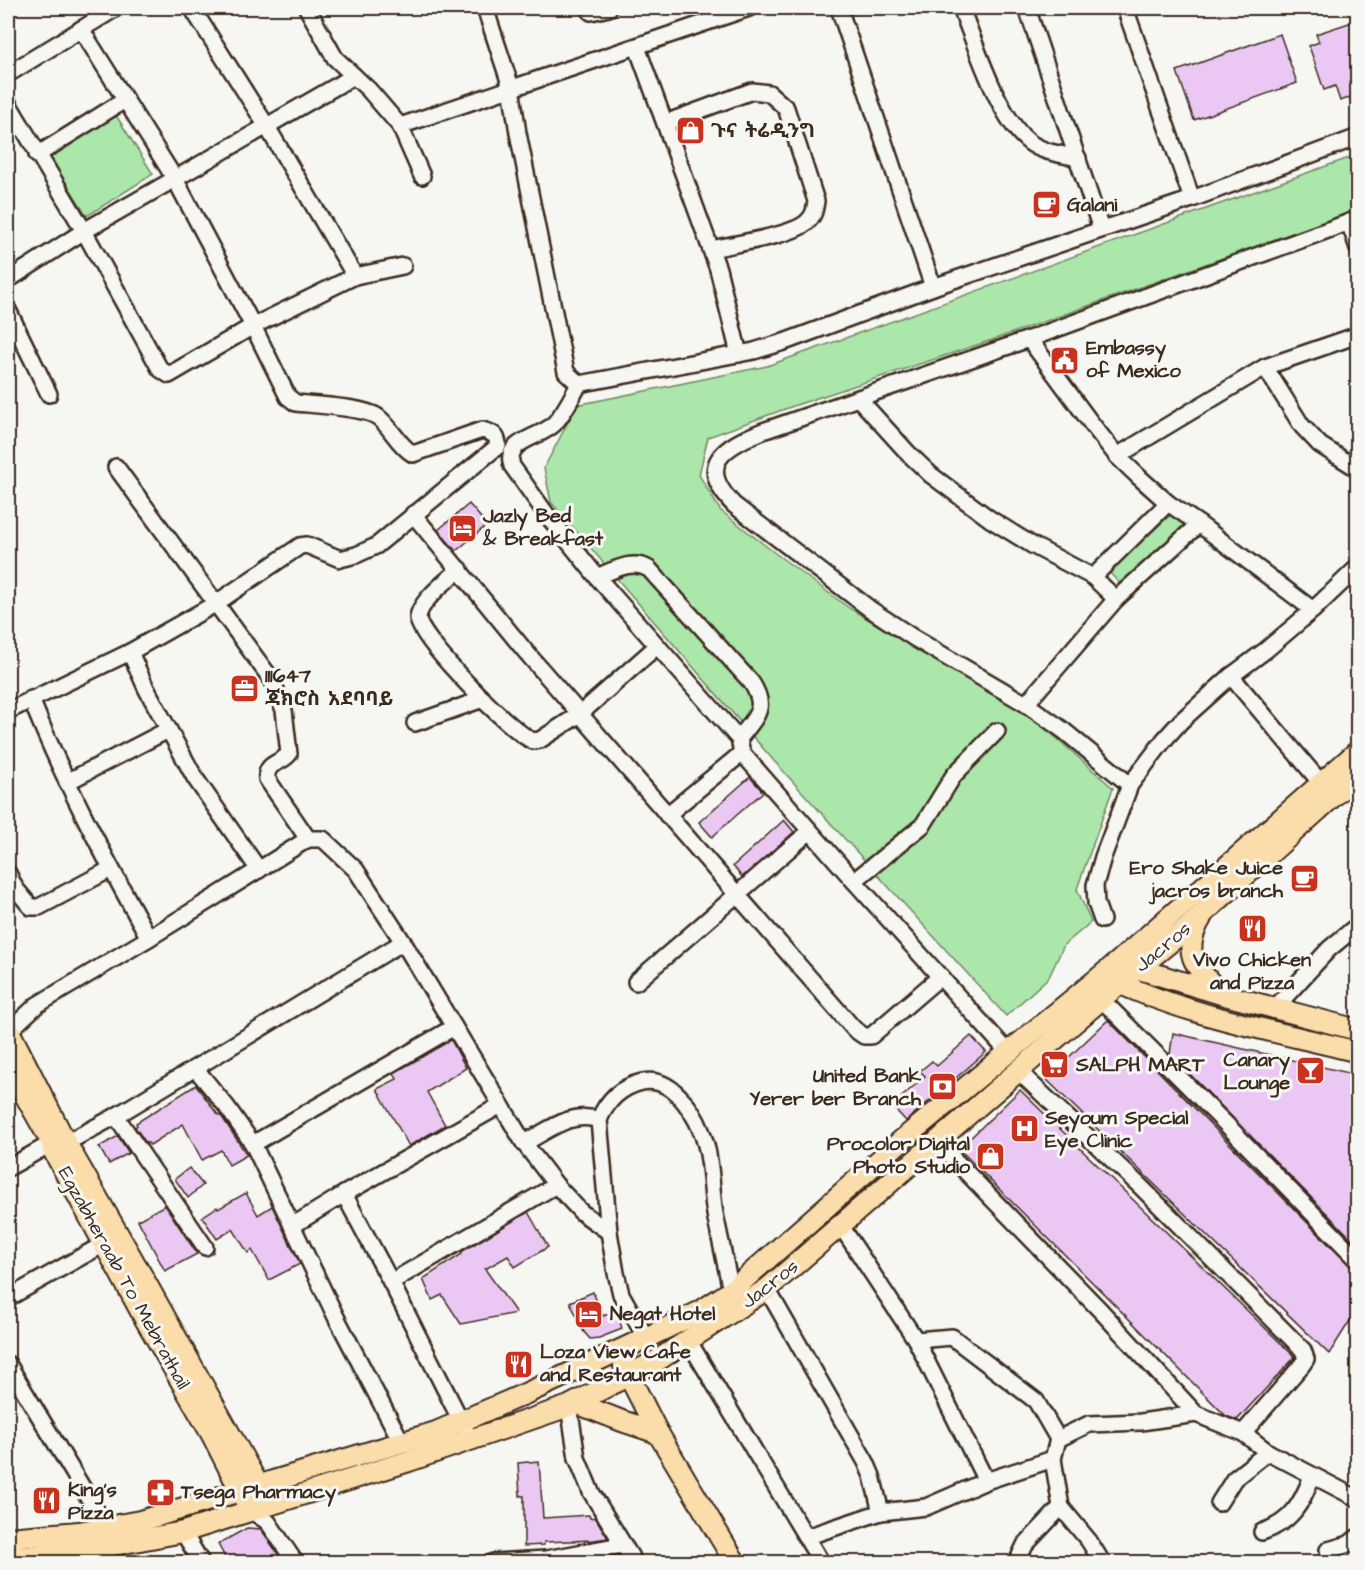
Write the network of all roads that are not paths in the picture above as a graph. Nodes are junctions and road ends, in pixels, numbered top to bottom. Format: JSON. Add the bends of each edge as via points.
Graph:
{"nodes":[{"id":1,"x":116,"y":8,"type":"edge"},
{"id":2,"x":192,"y":8,"type":"edge"},
{"id":3,"x":307,"y":8,"type":"edge"},
{"id":4,"x":485,"y":8,"type":"edge"},
{"id":5,"x":609,"y":8,"type":"edge"},
{"id":6,"x":749,"y":8,"type":"edge"},
{"id":7,"x":839,"y":8,"type":"edge"},
{"id":8,"x":1027,"y":8,"type":"edge"},
{"id":9,"x":1125,"y":8,"type":"edge"},
{"id":10,"x":591,"y":12,"type":"dead end"},
{"id":11,"x":963,"y":16,"type":"dead end"},
{"id":12,"x":81,"y":29,"type":"junction"},
{"id":13,"x":637,"y":47,"type":"junction"},
{"id":14,"x":8,"y":74,"type":"edge"},
{"id":15,"x":354,"y":76,"type":"junction"},
{"id":16,"x":511,"y":87,"type":"junction"},
{"id":17,"x":125,"y":100,"type":"junction"},
{"id":18,"x":8,"y":103,"type":"edge"},
{"id":19,"x":665,"y":123,"type":"junction"},
{"id":20,"x":266,"y":125,"type":"junction"},
{"id":21,"x":400,"y":126,"type":"junction"},
{"id":22,"x":1358,"y":136,"type":"edge"},
{"id":23,"x":37,"y":155,"type":"junction"},
{"id":24,"x":1078,"y":158,"type":"junction"},
{"id":25,"x":422,"y":176,"type":"dead end"},
{"id":26,"x":175,"y":179,"type":"junction"},
{"id":27,"x":1192,"y":199,"type":"junction"},
{"id":28,"x":1353,"y":221,"type":"edge"},
{"id":29,"x":1101,"y":229,"type":"junction"},
{"id":30,"x":84,"y":231,"type":"junction"},
{"id":31,"x":1358,"y":248,"type":"edge"},
{"id":32,"x":711,"y":249,"type":"junction"},
{"id":33,"x":403,"y":266,"type":"dead end"},
{"id":34,"x":355,"y":276,"type":"junction"},
{"id":35,"x":8,"y":280,"type":"edge"},
{"id":36,"x":933,"y":287,"type":"junction"},
{"id":37,"x":8,"y":310,"type":"edge"},
{"id":38,"x":253,"y":326,"type":"junction"},
{"id":39,"x":1358,"y":335,"type":"edge"},
{"id":40,"x":1029,"y":339,"type":"junction"},
{"id":41,"x":739,"y":354,"type":"junction"},
{"id":42,"x":1265,"y":367,"type":"junction"},
{"id":43,"x":579,"y":384,"type":"junction"},
{"id":44,"x":49,"y":394,"type":"dead end"},
{"id":45,"x":858,"y":399,"type":"junction"},
{"id":46,"x":505,"y":449,"type":"junction"},
{"id":47,"x":1117,"y":456,"type":"junction"},
{"id":48,"x":116,"y":467,"type":"dead end"},
{"id":49,"x":1358,"y":469,"type":"edge"},
{"id":50,"x":1168,"y":503,"type":"junction"},
{"id":51,"x":413,"y":514,"type":"junction"},
{"id":52,"x":1199,"y":524,"type":"junction"},
{"id":53,"x":1358,"y":567,"type":"edge"},
{"id":54,"x":460,"y":569,"type":"junction"},
{"id":55,"x":597,"y":577,"type":"junction"},
{"id":56,"x":1093,"y":577,"type":"junction"},
{"id":57,"x":1116,"y":599,"type":"junction"},
{"id":58,"x":215,"y":604,"type":"junction"},
{"id":59,"x":1313,"y":610,"type":"junction"},
{"id":60,"x":657,"y":646,"type":"junction"},
{"id":61,"x":130,"y":652,"type":"junction"},
{"id":62,"x":1231,"y":676,"type":"junction"},
{"id":63,"x":31,"y":699,"type":"junction"},
{"id":64,"x":483,"y":699,"type":"junction"},
{"id":65,"x":1026,"y":704,"type":"junction"},
{"id":66,"x":8,"y":711,"type":"edge"},
{"id":67,"x":580,"y":714,"type":"junction"},
{"id":68,"x":415,"y":723,"type":"dead end"},
{"id":69,"x":168,"y":730,"type":"junction"},
{"id":70,"x":997,"y":731,"type":"dead end"},
{"id":71,"x":740,"y":746,"type":"junction"},
{"id":72,"x":1358,"y":751,"type":"edge"},
{"id":73,"x":1358,"y":774,"type":"edge"},
{"id":74,"x":67,"y":782,"type":"junction"},
{"id":75,"x":1321,"y":783,"type":"junction"},
{"id":76,"x":1130,"y":785,"type":"junction"},
{"id":77,"x":667,"y":815,"type":"junction"},
{"id":78,"x":810,"y":831,"type":"junction"},
{"id":79,"x":308,"y":839,"type":"junction"},
{"id":80,"x":111,"y":869,"type":"junction"},
{"id":81,"x":259,"y":870,"type":"junction"},
{"id":82,"x":8,"y":873,"type":"edge"},
{"id":83,"x":854,"y":882,"type":"junction"},
{"id":84,"x":737,"y":896,"type":"junction"},
{"id":85,"x":1205,"y":911,"type":"junction"},
{"id":86,"x":1102,"y":920,"type":"dead end"},
{"id":87,"x":1358,"y":925,"type":"edge"},
{"id":88,"x":149,"y":938,"type":"junction"},
{"id":89,"x":403,"y":942,"type":"junction"},
{"id":90,"x":1137,"y":969,"type":"junction"},
{"id":91,"x":1113,"y":974,"type":"junction"},
{"id":92,"x":941,"y":976,"type":"junction"},
{"id":93,"x":636,"y":982,"type":"dead end"},
{"id":94,"x":1221,"y":994,"type":"junction"},
{"id":95,"x":1101,"y":999,"type":"junction"},
{"id":96,"x":1274,"y":1009,"type":"junction"},
{"id":97,"x":454,"y":1028,"type":"junction"},
{"id":98,"x":1358,"y":1030,"type":"edge"},
{"id":99,"x":8,"y":1031,"type":"edge"},
{"id":100,"x":1008,"y":1052,"type":"junction"},
{"id":101,"x":1358,"y":1052,"type":"edge"},
{"id":102,"x":8,"y":1067,"type":"edge"},
{"id":103,"x":195,"y":1068,"type":"junction"},
{"id":104,"x":1018,"y":1071,"type":"junction"},
{"id":105,"x":501,"y":1105,"type":"junction"},
{"id":106,"x":116,"y":1116,"type":"junction"},
{"id":107,"x":599,"y":1120,"type":"junction"},
{"id":108,"x":59,"y":1143,"type":"junction"},
{"id":109,"x":524,"y":1143,"type":"junction"},
{"id":110,"x":938,"y":1143,"type":"junction"},
{"id":111,"x":253,"y":1144,"type":"junction"},
{"id":112,"x":8,"y":1168,"type":"edge"},
{"id":113,"x":556,"y":1185,"type":"junction"},
{"id":114,"x":345,"y":1194,"type":"junction"},
{"id":115,"x":292,"y":1226,"type":"junction"},
{"id":116,"x":841,"y":1226,"type":"junction"},
{"id":117,"x":609,"y":1232,"type":"junction"},
{"id":118,"x":104,"y":1244,"type":"junction"},
{"id":119,"x":204,"y":1247,"type":"dead end"},
{"id":120,"x":1358,"y":1260,"type":"edge"},
{"id":121,"x":391,"y":1282,"type":"junction"},
{"id":122,"x":767,"y":1289,"type":"junction"},
{"id":123,"x":731,"y":1291,"type":"junction"},
{"id":124,"x":8,"y":1298,"type":"edge"},
{"id":125,"x":646,"y":1338,"type":"junction"},
{"id":126,"x":688,"y":1340,"type":"junction"},
{"id":127,"x":916,"y":1340,"type":"junction"},
{"id":128,"x":615,"y":1351,"type":"junction"},
{"id":129,"x":8,"y":1367,"type":"edge"},
{"id":130,"x":630,"y":1375,"type":"junction"},
{"id":131,"x":573,"y":1404,"type":"junction"},
{"id":132,"x":1196,"y":1414,"type":"junction"},
{"id":133,"x":462,"y":1422,"type":"junction"},
{"id":134,"x":658,"y":1433,"type":"junction"},
{"id":135,"x":1243,"y":1433,"type":"junction"},
{"id":136,"x":1058,"y":1439,"type":"junction"},
{"id":137,"x":470,"y":1441,"type":"junction"},
{"id":138,"x":402,"y":1443,"type":"junction"},
{"id":139,"x":1268,"y":1452,"type":"junction"},
{"id":140,"x":1053,"y":1459,"type":"junction"},
{"id":141,"x":1312,"y":1476,"type":"junction"},
{"id":142,"x":987,"y":1481,"type":"junction"},
{"id":143,"x":250,"y":1489,"type":"junction"},
{"id":144,"x":1358,"y":1498,"type":"edge"},
{"id":145,"x":1219,"y":1503,"type":"dead end"},
{"id":146,"x":1061,"y":1507,"type":"junction"},
{"id":147,"x":250,"y":1510,"type":"junction"},
{"id":148,"x":881,"y":1512,"type":"junction"},
{"id":149,"x":269,"y":1513,"type":"junction"},
{"id":150,"x":106,"y":1527,"type":"junction"},
{"id":151,"x":183,"y":1532,"type":"junction"},
{"id":152,"x":1262,"y":1532,"type":"dead end"},
{"id":153,"x":806,"y":1537,"type":"junction"},
{"id":154,"x":1358,"y":1537,"type":"edge"},
{"id":155,"x":8,"y":1538,"type":"edge"},
{"id":156,"x":622,"y":1545,"type":"junction"},
{"id":157,"x":92,"y":1549,"type":"junction"},
{"id":158,"x":1328,"y":1550,"type":"dead end"},
{"id":159,"x":8,"y":1559,"type":"edge"},
{"id":160,"x":547,"y":1561,"type":"edge"},
{"id":161,"x":70,"y":1563,"type":"edge"},
{"id":162,"x":201,"y":1563,"type":"edge"},
{"id":163,"x":295,"y":1563,"type":"edge"},
{"id":164,"x":493,"y":1563,"type":"edge"},
{"id":165,"x":634,"y":1563,"type":"edge"},
{"id":166,"x":735,"y":1563,"type":"edge"},
{"id":167,"x":821,"y":1563,"type":"edge"},
{"id":168,"x":1017,"y":1563,"type":"edge"},
{"id":169,"x":1102,"y":1563,"type":"edge"}],
"edges":[{"from":1,"to":12,"type":"street"},
{"from":2,"to":20,"type":"street"},
{"from":3,"to":15,"type":"street","via":[[335,58]]},
{"from":4,"to":16,"type":"street"},
{"from":5,"to":10,"type":"street"},
{"from":6,"to":13,"type":"street"},
{"from":7,"to":36,"type":"street"},
{"from":8,"to":24,"type":"street"},
{"from":9,"to":27,"type":"street"},
{"from":11,"to":24,"type":"street","via":[[1005,114],[1017,131],[1042,150]]},
{"from":12,"to":14,"type":"street"},
{"from":12,"to":17,"type":"street"},
{"from":13,"to":16,"type":"street"},
{"from":13,"to":19,"type":"street"},
{"from":15,"to":20,"type":"street"},
{"from":15,"to":21,"type":"street"},
{"from":16,"to":21,"type":"street"},
{"from":16,"to":43,"type":"street","via":[[566,372]]},
{"from":17,"to":23,"type":"street"},
{"from":17,"to":26,"type":"street"},
{"from":18,"to":23,"type":"street"},
{"from":19,"to":32,"type":"street"},
{"from":19,"to":32,"type":"street","via":[[752,91],[769,93],[786,108],[816,201],[814,214],[794,230]]},
{"from":20,"to":26,"type":"street"},
{"from":20,"to":34,"type":"street"},
{"from":21,"to":25,"type":"street"},
{"from":22,"to":27,"type":"street"},
{"from":23,"to":30,"type":"street"},
{"from":24,"to":29,"type":"street"},
{"from":26,"to":30,"type":"street"},
{"from":26,"to":38,"type":"street"},
{"from":27,"to":29,"type":"street"},
{"from":28,"to":31,"type":"street"},
{"from":28,"to":40,"type":"street"},
{"from":29,"to":36,"type":"street"},
{"from":30,"to":35,"type":"street"},
{"from":30,"to":38,"type":"street","via":[[160,369],[169,375]]},
{"from":32,"to":41,"type":"street"},
{"from":33,"to":34,"type":"street"},
{"from":34,"to":38,"type":"street"},
{"from":36,"to":41,"type":"street","via":[[784,342]]},
{"from":37,"to":44,"type":"street"},
{"from":38,"to":46,"type":"street","via":[[288,397],[296,403],[365,411],[378,417],[403,447],[414,454],[482,430],[493,432]]},
{"from":39,"to":42,"type":"street"},
{"from":40,"to":45,"type":"street"},
{"from":40,"to":47,"type":"street"},
{"from":41,"to":43,"type":"street"},
{"from":42,"to":47,"type":"street"},
{"from":42,"to":49,"type":"street","via":[[1302,426],[1320,445]]},
{"from":43,"to":46,"type":"street","via":[[554,425]]},
{"from":45,"to":56,"type":"street","via":[[931,475],[990,519]]},
{"from":45,"to":65,"type":"street","via":[[739,441],[721,454],[716,464],[721,492],[870,609]]},
{"from":46,"to":51,"type":"street"},
{"from":46,"to":55,"type":"street","via":[[512,466],[547,515]]},
{"from":47,"to":50,"type":"street"},
{"from":48,"to":58,"type":"street"},
{"from":50,"to":52,"type":"street"},
{"from":50,"to":56,"type":"street"},
{"from":51,"to":54,"type":"street"},
{"from":51,"to":58,"type":"street","via":[[376,546],[340,560],[307,545],[300,546]]},
{"from":52,"to":57,"type":"street"},
{"from":52,"to":59,"type":"street"},
{"from":53,"to":59,"type":"street"},
{"from":54,"to":64,"type":"street","via":[[429,597],[418,617],[428,640]]},
{"from":54,"to":67,"type":"street"},
{"from":55,"to":60,"type":"street"},
{"from":55,"to":71,"type":"street","via":[[629,565],[641,564],[649,569],[751,682],[761,704]]},
{"from":56,"to":57,"type":"street"},
{"from":57,"to":65,"type":"street"},
{"from":58,"to":61,"type":"street"},
{"from":58,"to":79,"type":"street","via":[[279,695],[289,754],[272,765],[267,779]]},
{"from":59,"to":62,"type":"street"},
{"from":60,"to":67,"type":"street"},
{"from":60,"to":71,"type":"street"},
{"from":61,"to":63,"type":"street"},
{"from":61,"to":69,"type":"street"},
{"from":62,"to":75,"type":"street"},
{"from":62,"to":76,"type":"street","via":[[1181,721]]},
{"from":63,"to":66,"type":"street"},
{"from":63,"to":74,"type":"street"},
{"from":64,"to":67,"type":"street","via":[[516,731],[533,741]]},
{"from":64,"to":68,"type":"street"},
{"from":65,"to":76,"type":"street"},
{"from":67,"to":77,"type":"street"},
{"from":69,"to":74,"type":"street"},
{"from":69,"to":81,"type":"street","via":[[195,778]]},
{"from":70,"to":83,"type":"street","via":[[954,775],[923,825]]},
{"from":71,"to":77,"type":"street"},
{"from":71,"to":78,"type":"street"},
{"from":72,"to":75,"type":"main road"},
{"from":73,"to":85,"type":"main road","name":"Jacros"},
{"from":74,"to":80,"type":"street"},
{"from":75,"to":91,"type":"main road"},
{"from":76,"to":86,"type":"street","via":[[1095,885]]},
{"from":77,"to":84,"type":"street"},
{"from":78,"to":83,"type":"street"},
{"from":78,"to":84,"type":"street"},
{"from":79,"to":81,"type":"street"},
{"from":79,"to":89,"type":"street","via":[[322,839],[357,870]]},
{"from":80,"to":82,"type":"street","via":[[39,907],[25,902]]},
{"from":80,"to":88,"type":"street"},
{"from":81,"to":88,"type":"street"},
{"from":83,"to":92,"type":"street"},
{"from":84,"to":92,"type":"street","via":[[864,1036],[871,1036]]},
{"from":84,"to":93,"type":"street"},
{"from":85,"to":90,"type":"main road","name":"Jacros"},
{"from":85,"to":94,"type":"main road","via":[[1194,930],[1192,958],[1197,969]]},
{"from":87,"to":96,"type":"street","via":[[1329,949]]},
{"from":88,"to":99,"type":"street","via":[[37,1005]]},
{"from":89,"to":97,"type":"street"},
{"from":89,"to":103,"type":"street"},
{"from":90,"to":91,"type":"main road"},
{"from":90,"to":94,"type":"main road"},
{"from":91,"to":95,"type":"main road","name":"Jacros"},
{"from":91,"to":100,"type":"main road","name":"Jacros"},
{"from":91,"to":101,"type":"main road","via":[[1142,993],[1211,1015]]},
{"from":92,"to":100,"type":"street"},
{"from":94,"to":96,"type":"main road"},
{"from":95,"to":104,"type":"main road","name":"Jacros"},
{"from":95,"to":120,"type":"street"},
{"from":96,"to":98,"type":"main road"},
{"from":97,"to":105,"type":"street"},
{"from":97,"to":111,"type":"street"},
{"from":99,"to":108,"type":"main road"},
{"from":100,"to":123,"type":"main road","name":"Jacros"},
{"from":102,"to":108,"type":"main road","name":"Egzabheraab To Mebrathail"},
{"from":103,"to":106,"type":"street"},
{"from":103,"to":111,"type":"street"},
{"from":104,"to":110,"type":"main road","name":"Jacros"},
{"from":104,"to":135,"type":"street","via":[[1140,1186],[1303,1350],[1306,1359],[1302,1365]]},
{"from":105,"to":109,"type":"street"},
{"from":105,"to":114,"type":"street"},
{"from":106,"to":108,"type":"street"},
{"from":106,"to":119,"type":"street"},
{"from":107,"to":109,"type":"street","via":[[570,1118]]},
{"from":107,"to":117,"type":"street"},
{"from":107,"to":123,"type":"street","via":[[614,1096],[628,1087],[660,1083],[679,1096],[707,1147]]},
{"from":108,"to":112,"type":"street"},
{"from":108,"to":118,"type":"main road","name":"Egzabheraab To Mebrathail","via":[[53,1150]]},
{"from":108,"to":143,"type":"main road","via":[[142,1276]]},
{"from":109,"to":113,"type":"street"},
{"from":110,"to":116,"type":"main road","name":"Jacros"},
{"from":110,"to":132,"type":"street"},
{"from":111,"to":115,"type":"street"},
{"from":113,"to":117,"type":"street","via":[[581,1212]]},
{"from":113,"to":121,"type":"street"},
{"from":114,"to":115,"type":"street"},
{"from":114,"to":121,"type":"street"},
{"from":115,"to":138,"type":"street"},
{"from":116,"to":122,"type":"main road","name":"Jacros"},
{"from":116,"to":127,"type":"street"},
{"from":117,"to":125,"type":"street","via":[[621,1294]]},
{"from":118,"to":124,"type":"street"},
{"from":118,"to":143,"type":"main road","name":"Egzabheraab To Mebrathail","via":[[212,1435]]},
{"from":121,"to":133,"type":"street"},
{"from":122,"to":126,"type":"main road","name":"Jacros"},
{"from":122,"to":148,"type":"street","via":[[866,1462]]},
{"from":123,"to":125,"type":"main road","name":"Jacros"},
{"from":125,"to":128,"type":"main road","name":"Jacros"},
{"from":126,"to":130,"type":"main road","name":"Jacros"},
{"from":126,"to":153,"type":"street"},
{"from":127,"to":136,"type":"street","via":[[952,1337],[1036,1401]]},
{"from":127,"to":142,"type":"street"},
{"from":128,"to":130,"type":"main road"},
{"from":128,"to":133,"type":"main road","name":"Jacros"},
{"from":129,"to":150,"type":"street"},
{"from":130,"to":131,"type":"main road","name":"Jacros"},
{"from":130,"to":134,"type":"main road"},
{"from":131,"to":134,"type":"main road"},
{"from":131,"to":137,"type":"main road","name":"Jacros"},
{"from":131,"to":156,"type":"street","via":[[577,1458],[591,1492]]},
{"from":132,"to":135,"type":"street"},
{"from":132,"to":136,"type":"street","via":[[1089,1424]]},
{"from":133,"to":137,"type":"street"},
{"from":133,"to":138,"type":"main road","name":"Jacros"},
{"from":134,"to":166,"type":"main road"},
{"from":135,"to":139,"type":"street"},
{"from":136,"to":140,"type":"street"},
{"from":137,"to":149,"type":"main road","name":"Jacros"},
{"from":138,"to":143,"type":"main road","name":"Jacros"},
{"from":139,"to":141,"type":"street"},
{"from":139,"to":145,"type":"street","via":[[1234,1479]]},
{"from":140,"to":142,"type":"street"},
{"from":140,"to":146,"type":"street"},
{"from":141,"to":144,"type":"street"},
{"from":141,"to":152,"type":"street","via":[[1301,1504],[1290,1516]]},
{"from":142,"to":148,"type":"street","via":[[927,1506]]},
{"from":143,"to":147,"type":"main road"},
{"from":143,"to":149,"type":"main road"},
{"from":143,"to":150,"type":"main road","name":"Jacros"},
{"from":146,"to":168,"type":"street","via":[[1025,1545]]},
{"from":146,"to":169,"type":"street","via":[[1089,1540]]},
{"from":147,"to":149,"type":"main road","name":"Jacros"},
{"from":147,"to":151,"type":"main road","name":"Jacros"},
{"from":148,"to":153,"type":"street"},
{"from":149,"to":163,"type":"street"},
{"from":150,"to":155,"type":"main road","name":"Jacros"},
{"from":151,"to":157,"type":"main road","name":"Jacros"},
{"from":151,"to":162,"type":"street"},
{"from":153,"to":167,"type":"street"},
{"from":154,"to":158,"type":"street"},
{"from":156,"to":160,"type":"street"},
{"from":156,"to":165,"type":"street"},
{"from":157,"to":159,"type":"main road","name":"Jacros"},
{"from":157,"to":161,"type":"street"},
{"from":160,"to":164,"type":"street"}]}
